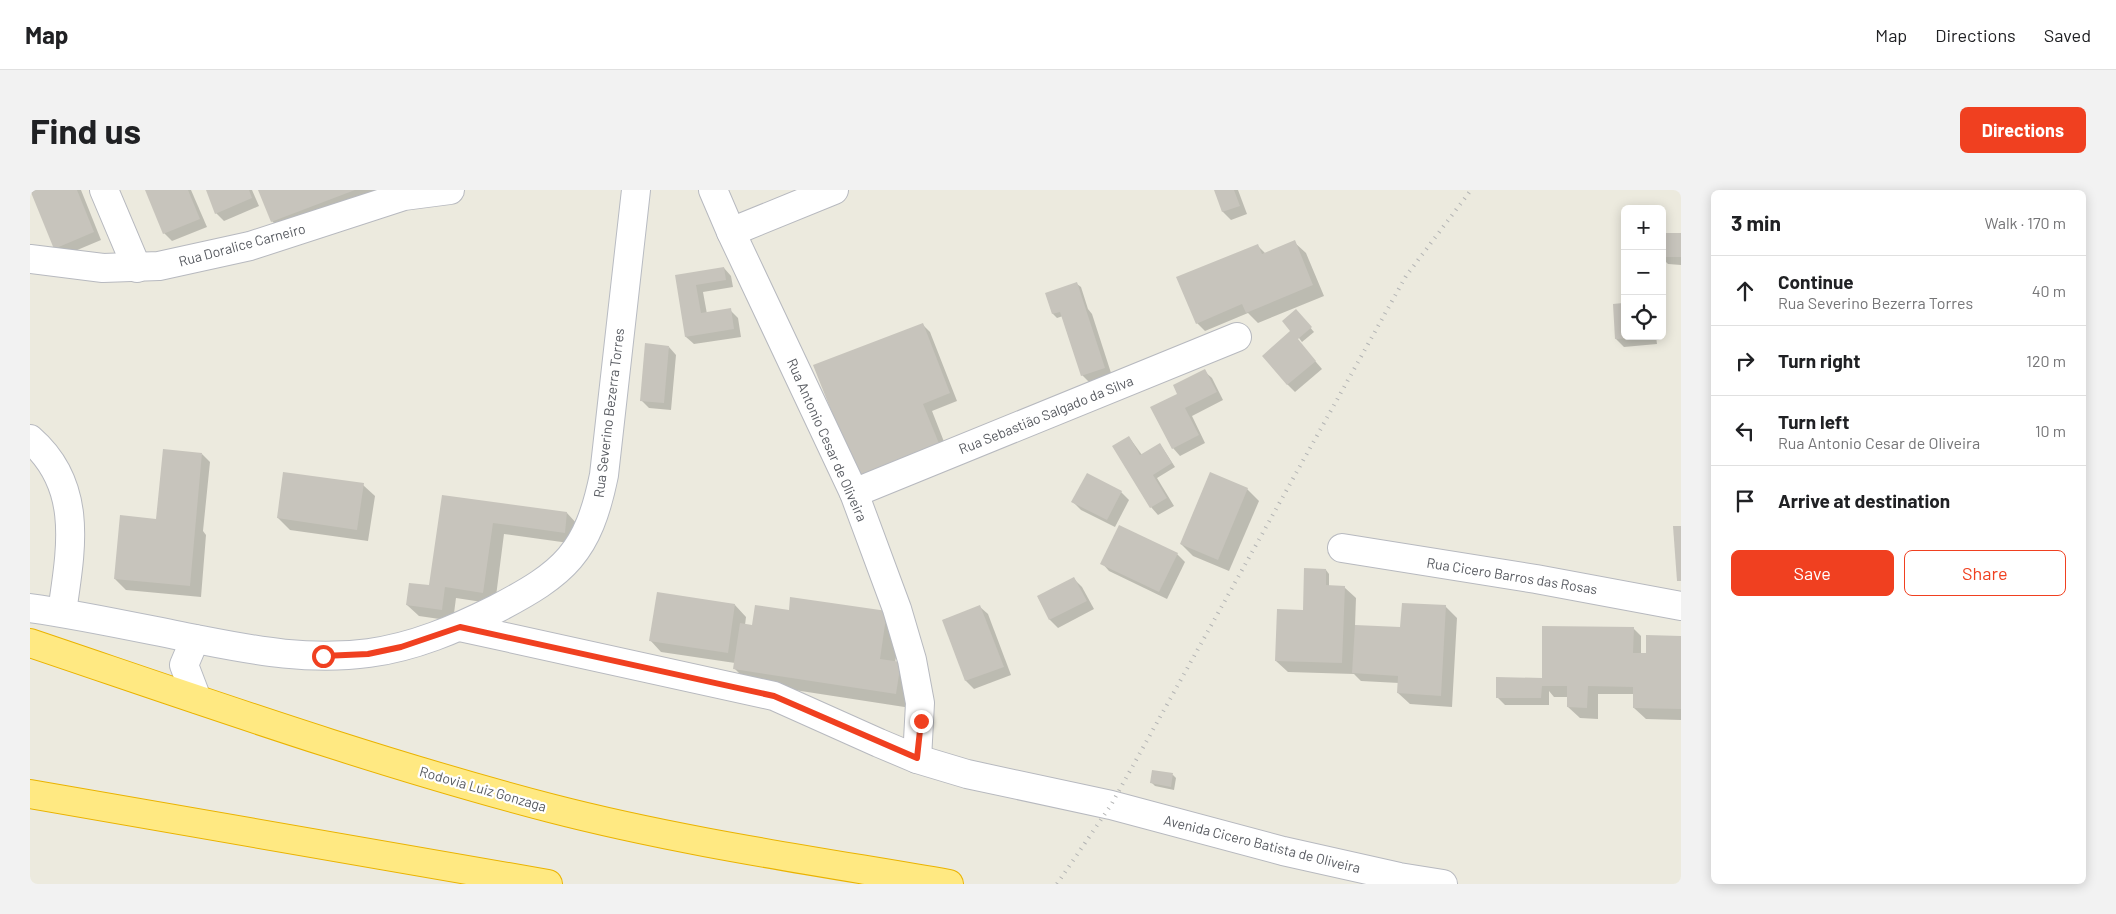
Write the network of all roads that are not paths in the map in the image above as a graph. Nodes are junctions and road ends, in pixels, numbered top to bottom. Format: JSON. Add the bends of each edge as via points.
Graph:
{"nodes":[{"id":1,"x":104,"y":190,"type":"edge"},
{"id":2,"x":450,"y":190,"type":"edge"},
{"id":3,"x":636,"y":190,"type":"edge"},
{"id":4,"x":713,"y":190,"type":"edge"},
{"id":5,"x":834,"y":190,"type":"edge"},
{"id":6,"x":403,"y":193,"type":"edge"},
{"id":7,"x":730,"y":232,"type":"junction"},
{"id":8,"x":30,"y":259,"type":"edge"},
{"id":9,"x":137,"y":268,"type":"junction"},
{"id":10,"x":1237,"y":337,"type":"dead end"},
{"id":11,"x":30,"y":439,"type":"edge"},
{"id":12,"x":854,"y":493,"type":"junction"},
{"id":13,"x":1342,"y":548,"type":"dead end"},
{"id":14,"x":1681,"y":606,"type":"edge"},
{"id":15,"x":30,"y":608,"type":"edge"},
{"id":16,"x":62,"y":612,"type":"junction"},
{"id":17,"x":460,"y":627,"type":"junction"},
{"id":18,"x":196,"y":639,"type":"junction"},
{"id":19,"x":30,"y":643,"type":"edge"},
{"id":20,"x":197,"y":699,"type":"junction"},
{"id":21,"x":917,"y":758,"type":"junction"},
{"id":22,"x":30,"y":794,"type":"edge"},
{"id":23,"x":548,"y":884,"type":"edge"},
{"id":24,"x":948,"y":884,"type":"edge"},
{"id":25,"x":1443,"y":884,"type":"edge"}],
"edges":[{"from":1,"to":9,"type":"street"},
{"from":2,"to":6,"type":"street","name":"Rua Doralice Carneiro"},
{"from":3,"to":17,"type":"street","name":"Rua Severino Bezerra Torres","via":[[604,475],[588,532],[561,568],[532,591]]},
{"from":4,"to":7,"type":"street","name":"Rua Antonio Cesar de Oliveira"},
{"from":5,"to":7,"type":"street"},
{"from":6,"to":9,"type":"street","name":"Rua Doralice Carneiro","via":[[250,246],[183,262]]},
{"from":7,"to":12,"type":"street","name":"Rua Antonio Cesar de Oliveira"},
{"from":8,"to":9,"type":"street","name":"Rua Doralice Carneiro","via":[[103,268]]},
{"from":10,"to":12,"type":"street","name":"Rua Sebastião Salgado da Silva"},
{"from":11,"to":16,"type":"street","via":[[58,470],[67,499],[71,531]]},
{"from":12,"to":21,"type":"street","name":"Rua Antonio Cesar de Oliveira","via":[[897,609],[912,660],[920,703]]},
{"from":13,"to":14,"type":"street","name":"Rua Cicero Barros das Rosas"},
{"from":15,"to":16,"type":"street","name":"Rua Severino Bezerra Torres"},
{"from":16,"to":18,"type":"street","name":"Rua Severino Bezerra Torres"},
{"from":17,"to":18,"type":"street","name":"Rua Severino Bezerra Torres","via":[[401,647],[368,654],[274,654]]},
{"from":17,"to":21,"type":"street","name":"Avenida Cicero Batista de Oliveira","via":[[774,696]]},
{"from":18,"to":20,"type":"street","via":[[184,665]]},
{"from":19,"to":20,"type":"highway","name":"Rodovia Luiz Gonzaga"},
{"from":20,"to":24,"type":"highway","name":"Rodovia Luiz Gonzaga","via":[[380,760],[551,809],[695,840]]},
{"from":21,"to":25,"type":"street","name":"Avenida Cicero Batista de Oliveira","via":[[967,774],[1112,805],[1283,852]]},
{"from":22,"to":23,"type":"highway"}]}
